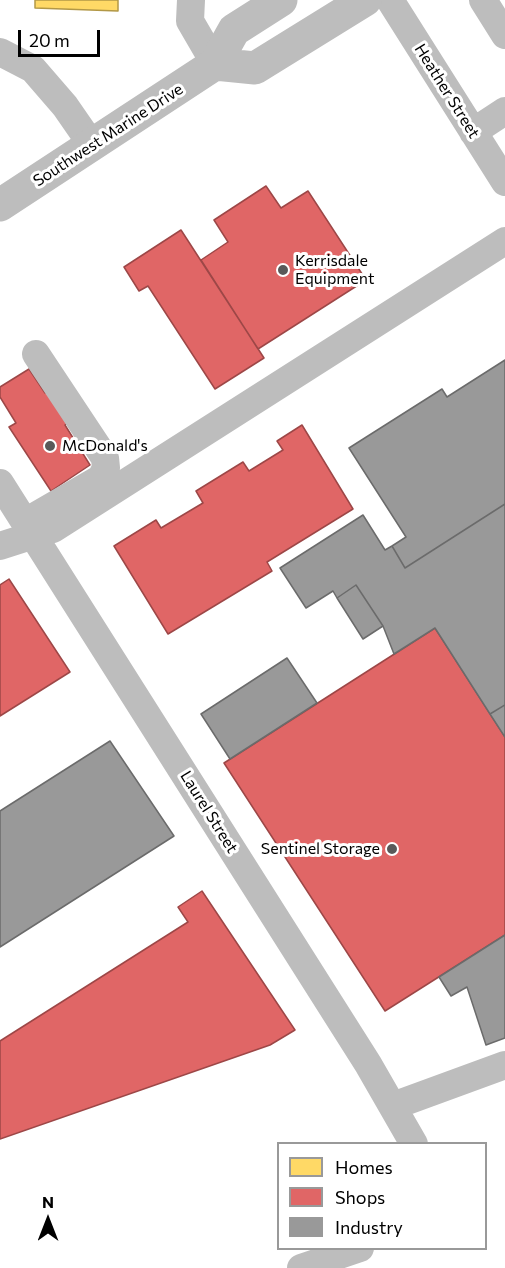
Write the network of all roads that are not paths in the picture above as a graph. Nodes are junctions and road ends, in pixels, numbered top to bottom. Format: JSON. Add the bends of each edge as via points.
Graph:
{"nodes":[{"id":1,"x":191,"y":0,"type":"edge"},
{"id":2,"x":281,"y":0,"type":"edge"},
{"id":3,"x":365,"y":0,"type":"edge"},
{"id":4,"x":390,"y":0,"type":"edge"},
{"id":5,"x":483,"y":0,"type":"edge"},
{"id":6,"x":505,"y":34,"type":"edge"},
{"id":7,"x":0,"y":52,"type":"edge"},
{"id":8,"x":215,"y":64,"type":"junction"},
{"id":9,"x":505,"y":111,"type":"edge"},
{"id":10,"x":473,"y":132,"type":"junction"},
{"id":11,"x":92,"y":145,"type":"junction"},
{"id":12,"x":505,"y":182,"type":"edge"},
{"id":13,"x":0,"y":205,"type":"edge"},
{"id":14,"x":505,"y":241,"type":"edge"},
{"id":15,"x":36,"y":354,"type":"dead end"},
{"id":16,"x":0,"y":483,"type":"edge"},
{"id":17,"x":29,"y":529,"type":"junction"},
{"id":18,"x":0,"y":546,"type":"edge"},
{"id":19,"x":505,"y":1065,"type":"edge"},
{"id":20,"x":393,"y":1106,"type":"junction"},
{"id":21,"x":413,"y":1142,"type":"edge"},
{"id":22,"x":354,"y":1250,"type":"edge"},
{"id":23,"x":301,"y":1268,"type":"edge"}],
"edges":[{"from":1,"to":8,"type":"street","via":[[189,21]]},
{"from":2,"to":8,"type":"main road","name":"Southwest Marine Drive","via":[[234,30]]},
{"from":3,"to":8,"type":"main road","via":[[255,68]]},
{"from":4,"to":10,"type":"street","name":"Heather Street"},
{"from":5,"to":6,"type":"street"},
{"from":7,"to":11,"type":"street","via":[[33,69]]},
{"from":8,"to":11,"type":"main road","name":"Southwest Marine Drive"},
{"from":9,"to":10,"type":"street"},
{"from":10,"to":12,"type":"street","name":"Heather Street"},
{"from":11,"to":13,"type":"main road","name":"Southwest Marine Drive"},
{"from":14,"to":17,"type":"street","via":[[62,524]]},
{"from":15,"to":17,"type":"street","via":[[105,458],[106,468],[101,478]]},
{"from":16,"to":17,"type":"street","name":"Laurel Street"},
{"from":17,"to":18,"type":"street"},
{"from":17,"to":20,"type":"street","name":"Laurel Street"},
{"from":19,"to":20,"type":"street"},
{"from":20,"to":21,"type":"street","name":"Laurel Street"},
{"from":22,"to":23,"type":"street"}]}
